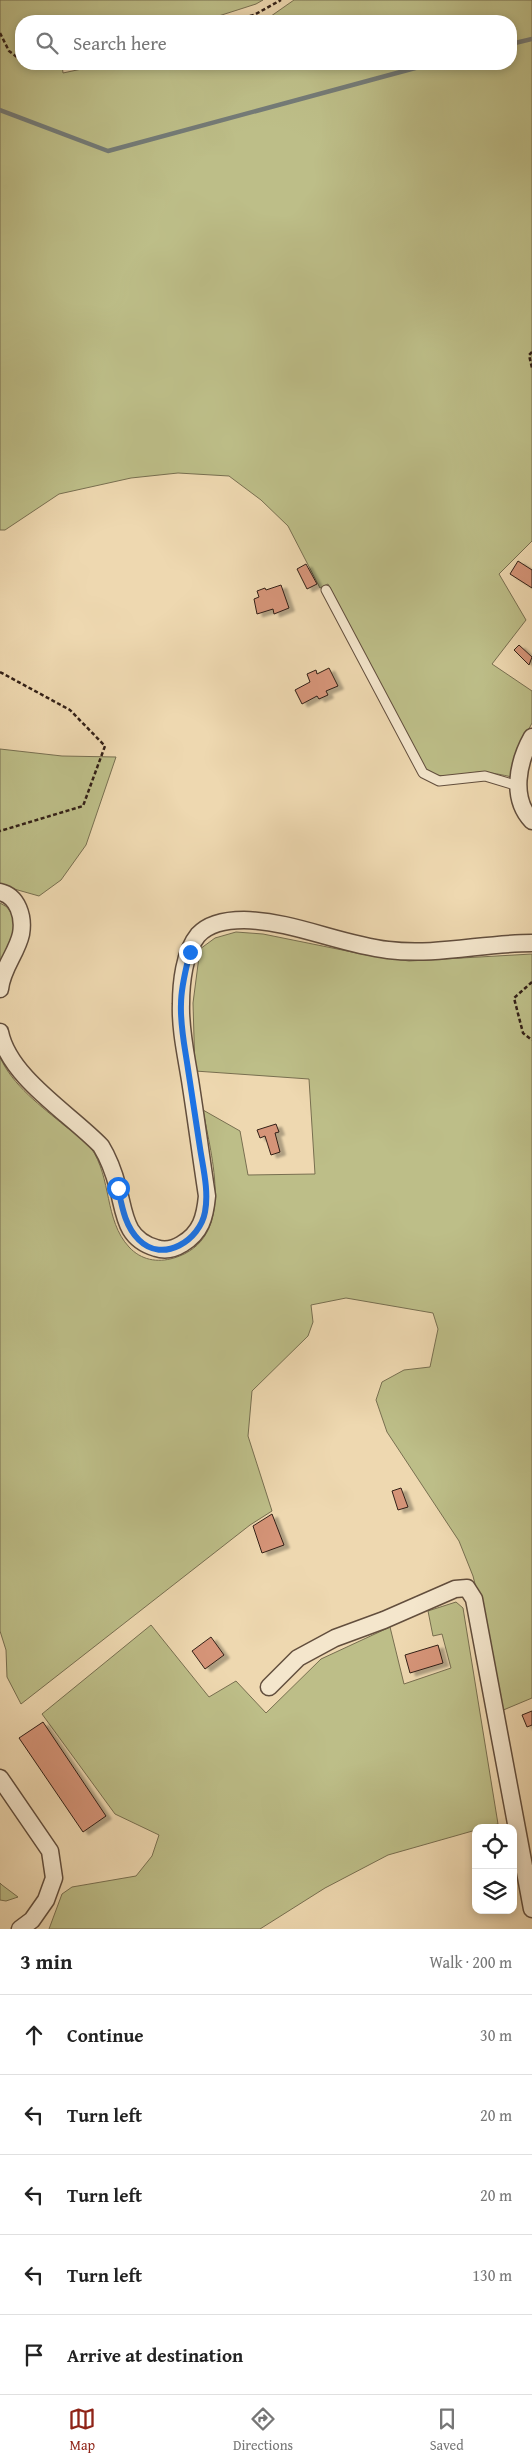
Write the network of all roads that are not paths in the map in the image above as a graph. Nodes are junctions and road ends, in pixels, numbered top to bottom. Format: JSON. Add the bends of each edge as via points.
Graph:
{"nodes":[{"id":1,"x":326,"y":590,"type":"dead end"},
{"id":2,"x":532,"y":737,"type":"edge"},
{"id":3,"x":518,"y":786,"type":"junction"},
{"id":4,"x":532,"y":821,"type":"edge"},
{"id":5,"x":0,"y":892,"type":"edge"},
{"id":6,"x":532,"y":943,"type":"edge"},
{"id":7,"x":0,"y":989,"type":"edge"},
{"id":8,"x":0,"y":1032,"type":"edge"},
{"id":9,"x":270,"y":1687,"type":"dead end"},
{"id":10,"x":0,"y":1778,"type":"edge"},
{"id":11,"x":532,"y":1909,"type":"edge"},
{"id":12,"x":20,"y":1929,"type":"edge"}],
"edges":[{"from":1,"to":3,"type":"lane","via":[[423,773],[439,781],[486,776]]},
{"from":2,"to":3,"type":"street","via":[[523,753]]},
{"from":3,"to":4,"type":"street","via":[[520,802]]},
{"from":5,"to":7,"type":"street","via":[[15,900],[21,915],[21,935],[1,978]]},
{"from":6,"to":8,"type":"street","via":[[449,950],[388,950],[269,921],[242,920],[220,923],[199,934],[188,960],[181,1005],[207,1196],[201,1225],[193,1238],[177,1247],[162,1250],[144,1244],[132,1232],[108,1159],[100,1146],[21,1073],[9,1059]]},
{"from":9,"to":11,"type":"street","via":[[298,1658],[335,1638],[467,1588],[474,1599]]},
{"from":10,"to":12,"type":"street","via":[[50,1852],[54,1878],[46,1900],[32,1920]]}]}
